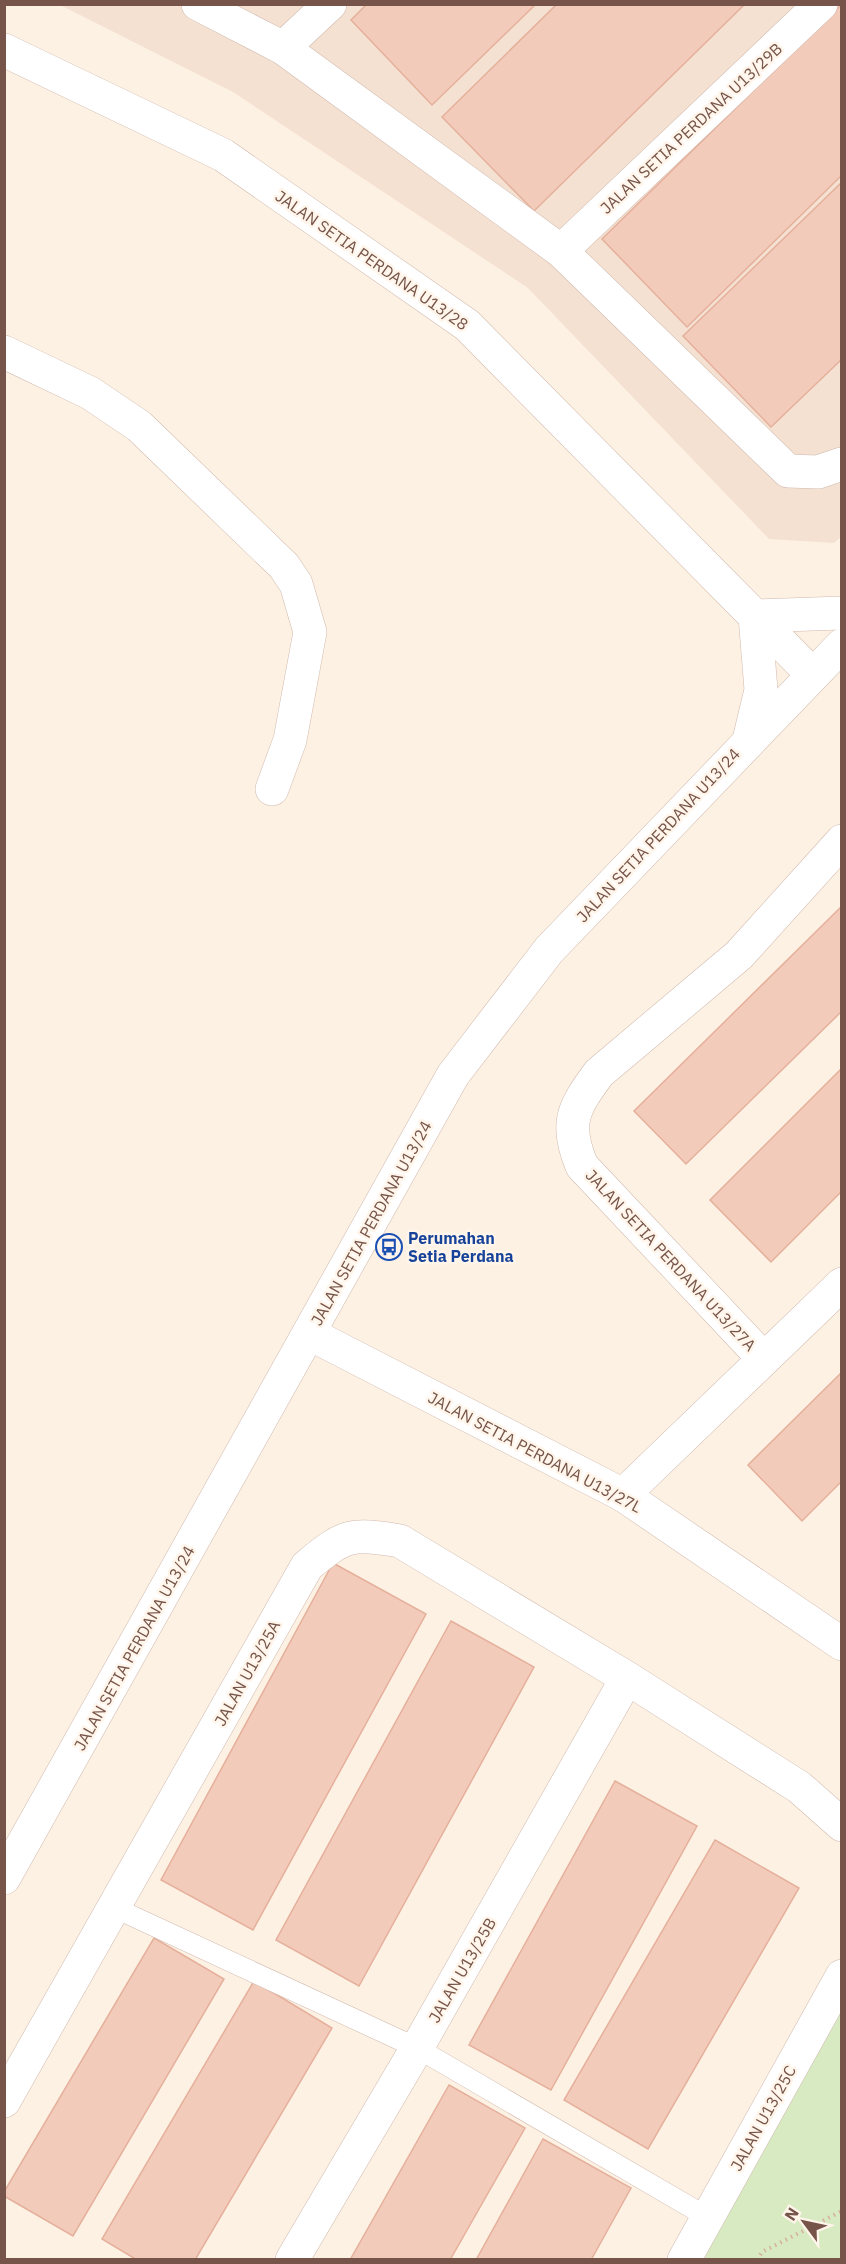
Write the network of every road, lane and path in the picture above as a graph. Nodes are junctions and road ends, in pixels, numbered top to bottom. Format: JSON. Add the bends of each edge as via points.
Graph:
{"nodes":[{"id":1,"x":198,"y":4,"type":"edge"},
{"id":2,"x":330,"y":4,"type":"edge"},
{"id":3,"x":821,"y":4,"type":"edge"},
{"id":4,"x":283,"y":48,"type":"junction"},
{"id":5,"x":4,"y":50,"type":"edge"},
{"id":6,"x":561,"y":251,"type":"junction"},
{"id":7,"x":4,"y":352,"type":"edge"},
{"id":8,"x":842,"y":464,"type":"edge"},
{"id":9,"x":842,"y":613,"type":"edge"},
{"id":10,"x":755,"y":616,"type":"junction"},
{"id":11,"x":842,"y":645,"type":"edge"},
{"id":12,"x":811,"y":673,"type":"junction"},
{"id":13,"x":749,"y":738,"type":"junction"},
{"id":14,"x":272,"y":789,"type":"dead end"},
{"id":15,"x":842,"y":842,"type":"edge"},
{"id":16,"x":842,"y":1284,"type":"edge"},
{"id":17,"x":310,"y":1334,"type":"junction"},
{"id":18,"x":764,"y":1359,"type":"junction"},
{"id":19,"x":623,"y":1495,"type":"junction"},
{"id":20,"x":842,"y":1644,"type":"edge"},
{"id":21,"x":627,"y":1678,"type":"junction"},
{"id":22,"x":842,"y":1825,"type":"edge"},
{"id":23,"x":4,"y":1878,"type":"edge"},
{"id":24,"x":115,"y":1908,"type":"junction"},
{"id":25,"x":842,"y":1976,"type":"edge"},
{"id":26,"x":417,"y":2048,"type":"junction"},
{"id":27,"x":4,"y":2101,"type":"edge"},
{"id":28,"x":842,"y":2211,"type":"edge"},
{"id":29,"x":709,"y":2218,"type":"junction"},
{"id":30,"x":292,"y":2259,"type":"edge"},
{"id":31,"x":684,"y":2259,"type":"edge"},
{"id":32,"x":757,"y":2259,"type":"edge"}],
"edges":[{"from":1,"to":4,"type":"street"},
{"from":2,"to":4,"type":"street"},
{"from":3,"to":6,"type":"street","name":"JALAN SETIA PERDANA U13/29B"},
{"from":4,"to":6,"type":"street"},
{"from":5,"to":10,"type":"street","name":"JALAN SETIA PERDANA U13/28","via":[[223,154],[467,325]]},
{"from":6,"to":8,"type":"street","via":[[788,471],[818,472]]},
{"from":7,"to":14,"type":"street","via":[[90,393],[139,426],[284,566],[296,584],[310,632],[290,740]]},
{"from":9,"to":10,"type":"street"},
{"from":10,"to":12,"type":"street","name":"JALAN SETIA PERDANA U13/28"},
{"from":10,"to":13,"type":"street","via":[[762,690]]},
{"from":11,"to":12,"type":"street","name":"JALAN SETIA PERDANA U13/24"},
{"from":12,"to":13,"type":"street","name":"JALAN SETIA PERDANA U13/24"},
{"from":13,"to":17,"type":"street","name":"JALAN SETIA PERDANA U13/24","via":[[549,951],[453,1075]]},
{"from":15,"to":18,"type":"street","name":"JALAN SETIA PERDANA U13/27A","via":[[739,955],[599,1072],[583,1094],[573,1118],[572,1143],[582,1166]]},
{"from":16,"to":18,"type":"street"},
{"from":17,"to":19,"type":"street","name":"JALAN SETIA PERDANA U13/27L"},
{"from":17,"to":23,"type":"street","name":"JALAN SETIA PERDANA U13/24"},
{"from":18,"to":19,"type":"street"},
{"from":19,"to":20,"type":"street","name":"JALAN SETIA PERDANA U13/27L"},
{"from":21,"to":22,"type":"street","via":[[799,1787]]},
{"from":21,"to":24,"type":"street","name":"JALAN U13/25A","via":[[400,1541],[365,1536],[336,1542],[307,1566]]},
{"from":21,"to":26,"type":"street","name":"JALAN U13/25B"},
{"from":24,"to":26,"type":"lane"},
{"from":24,"to":27,"type":"street","name":"JALAN U13/25A"},
{"from":25,"to":29,"type":"street","name":"JALAN U13/25C"},
{"from":26,"to":29,"type":"lane"},
{"from":26,"to":30,"type":"street","name":"JALAN U13/25B"},
{"from":28,"to":32,"type":"path","via":[[762,2252]]},
{"from":29,"to":31,"type":"street","name":"JALAN U13/25C"}]}
